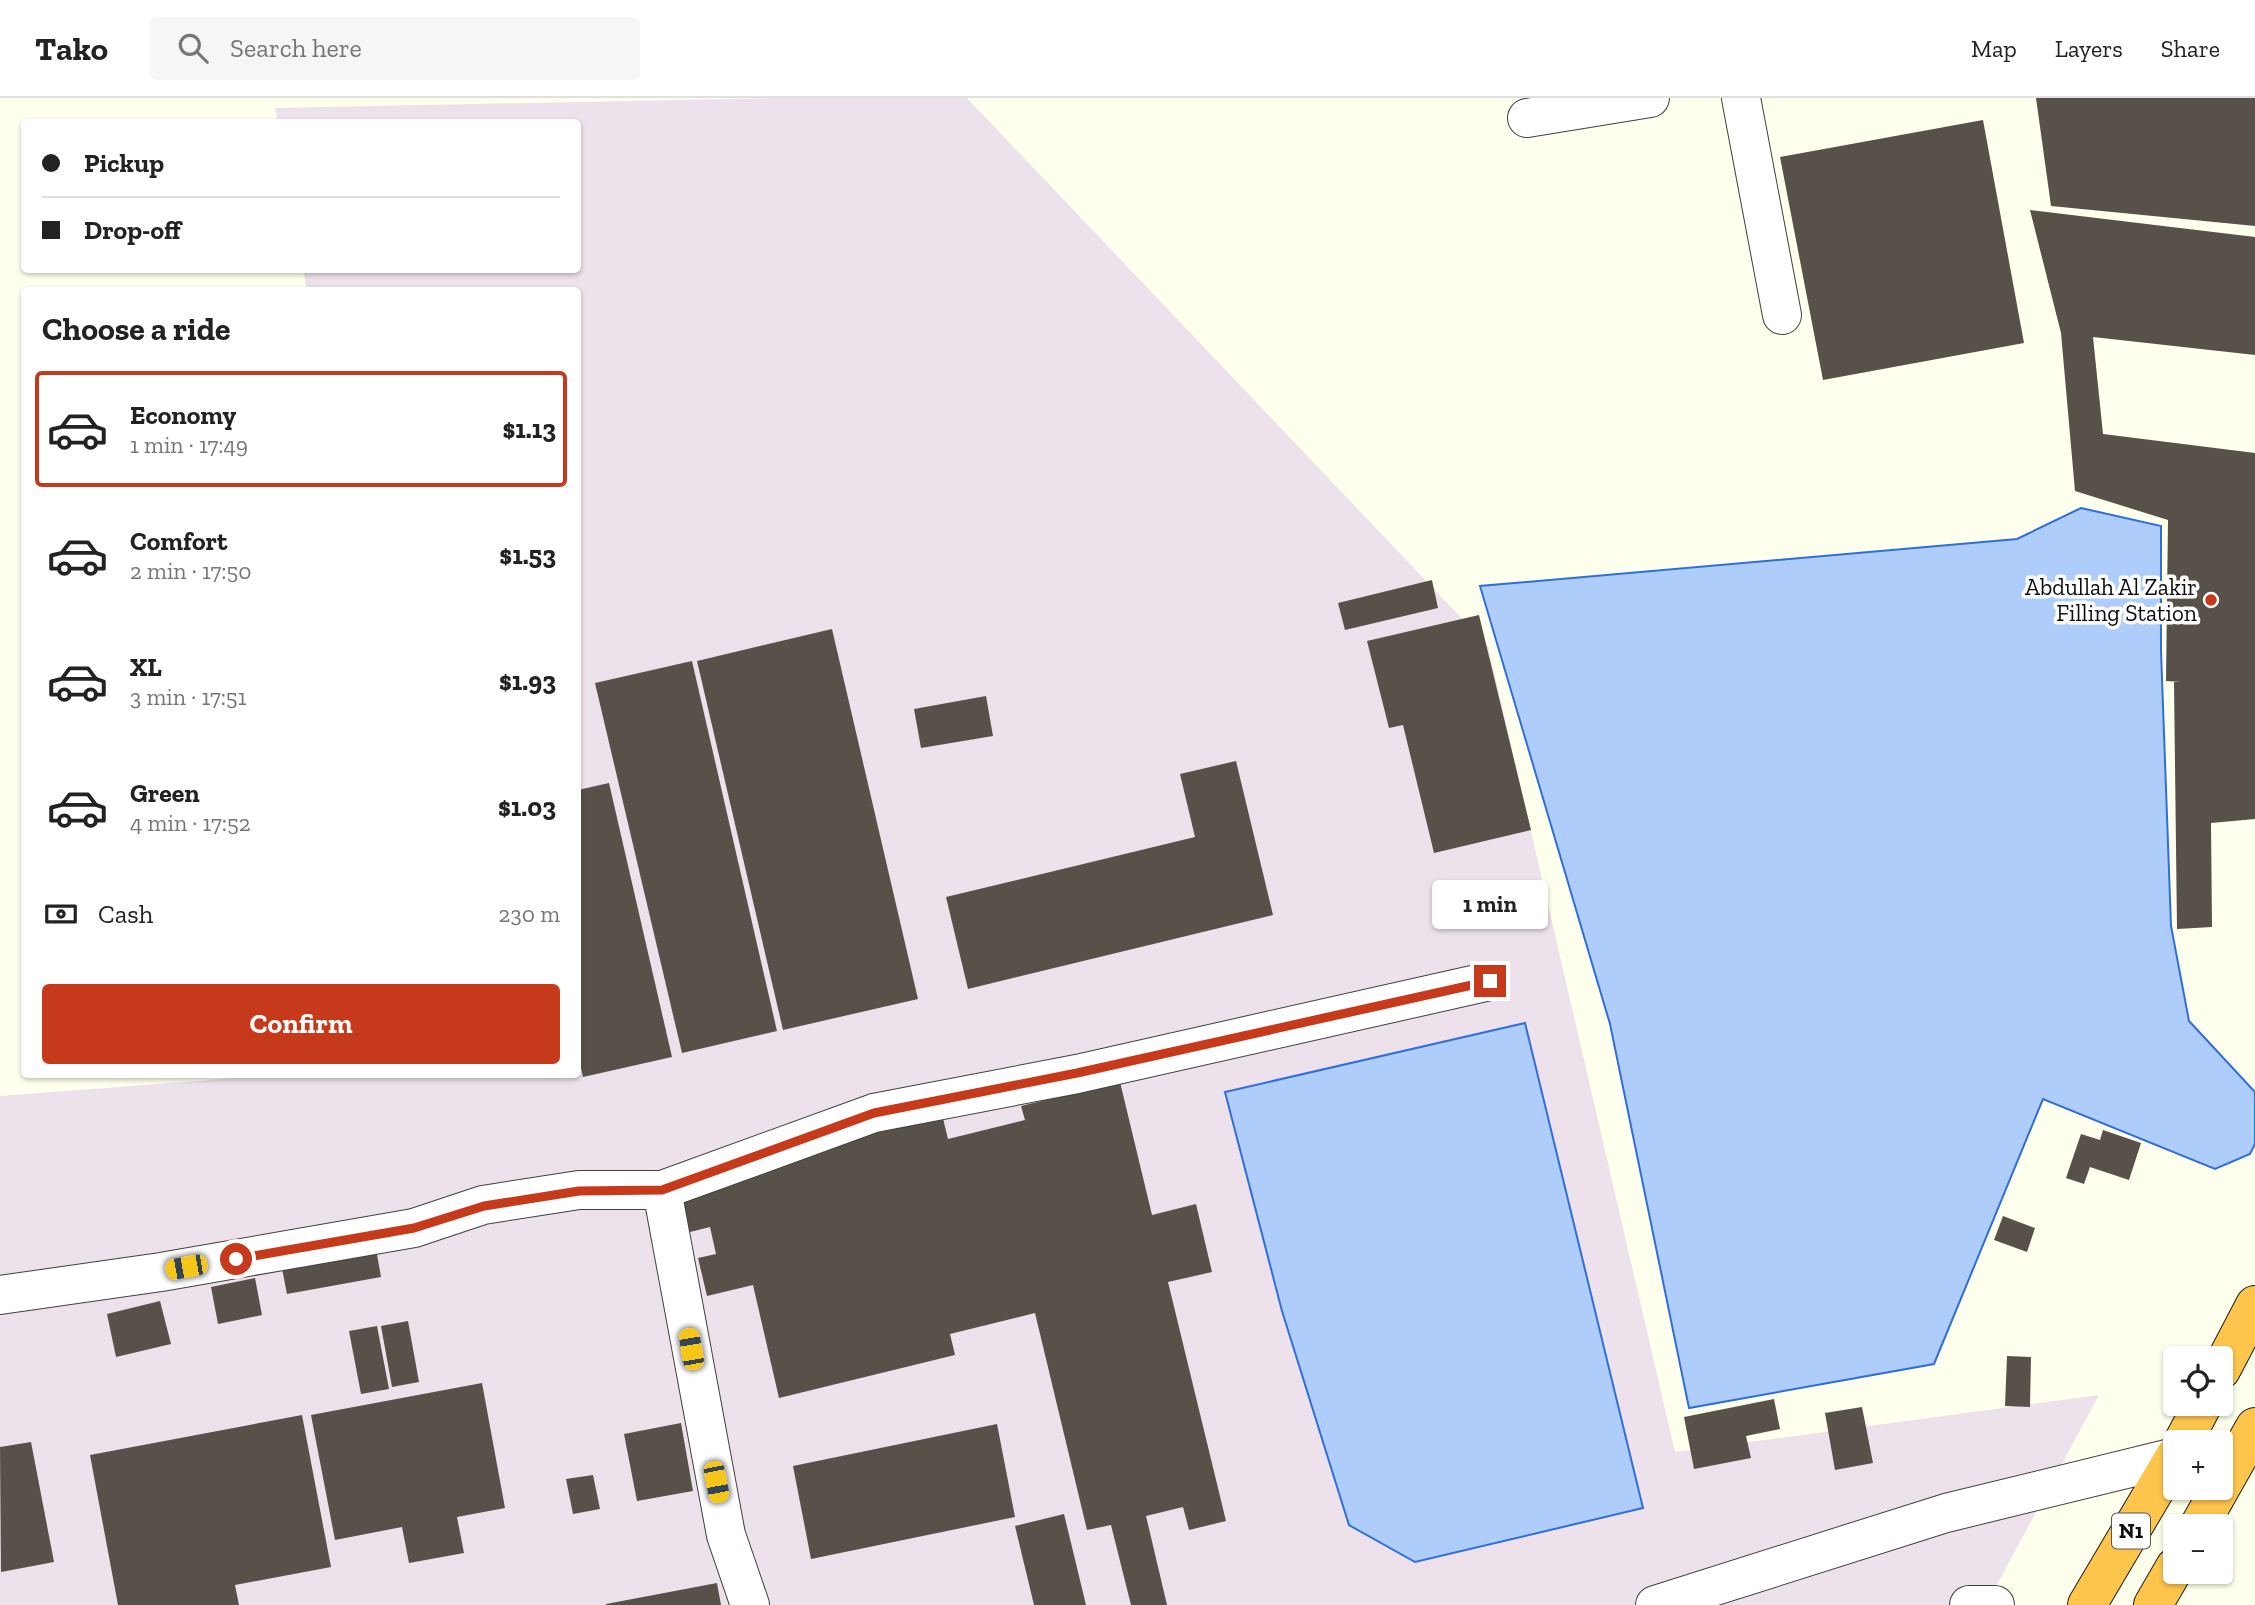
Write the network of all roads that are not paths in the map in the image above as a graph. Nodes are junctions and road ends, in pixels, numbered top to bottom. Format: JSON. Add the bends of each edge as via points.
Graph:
{"nodes":[{"id":1,"x":1650,"y":98,"type":"edge"},
{"id":2,"x":1741,"y":98,"type":"edge"},
{"id":3,"x":1527,"y":118,"type":"dead end"},
{"id":4,"x":1782,"y":315,"type":"dead end"},
{"id":5,"x":1490,"y":981,"type":"dead end"},
{"id":6,"x":662,"y":1190,"type":"junction"},
{"id":7,"x":0,"y":1295,"type":"edge"},
{"id":8,"x":2255,"y":1305,"type":"edge"},
{"id":9,"x":2233,"y":1347,"type":"edge"},
{"id":10,"x":2255,"y":1427,"type":"edge"},
{"id":11,"x":2163,"y":1460,"type":"edge"},
{"id":12,"x":2163,"y":1477,"type":"edge"},
{"id":13,"x":2206,"y":1514,"type":"edge"},
{"id":14,"x":2165,"y":1584,"type":"edge"},
{"id":15,"x":750,"y":1605,"type":"edge"},
{"id":16,"x":1655,"y":1605,"type":"edge"},
{"id":17,"x":1969,"y":1605,"type":"edge"},
{"id":18,"x":1995,"y":1605,"type":"edge"},
{"id":19,"x":2087,"y":1605,"type":"edge"},
{"id":20,"x":2153,"y":1605,"type":"edge"}],
"edges":[{"from":1,"to":3,"type":"street"},
{"from":2,"to":4,"type":"street"},
{"from":5,"to":6,"type":"street","via":[[874,1113]]},
{"from":6,"to":7,"type":"street","via":[[579,1191],[497,1203],[414,1228]]},
{"from":6,"to":15,"type":"street","via":[[726,1535]]},
{"from":8,"to":9,"type":"highway"},
{"from":10,"to":13,"type":"highway"},
{"from":11,"to":16,"type":"street","via":[[1947,1513]]},
{"from":12,"to":19,"type":"highway","number":"N1"},
{"from":14,"to":20,"type":"highway","number":"N1"},
{"from":17,"to":18,"type":"street"}]}
